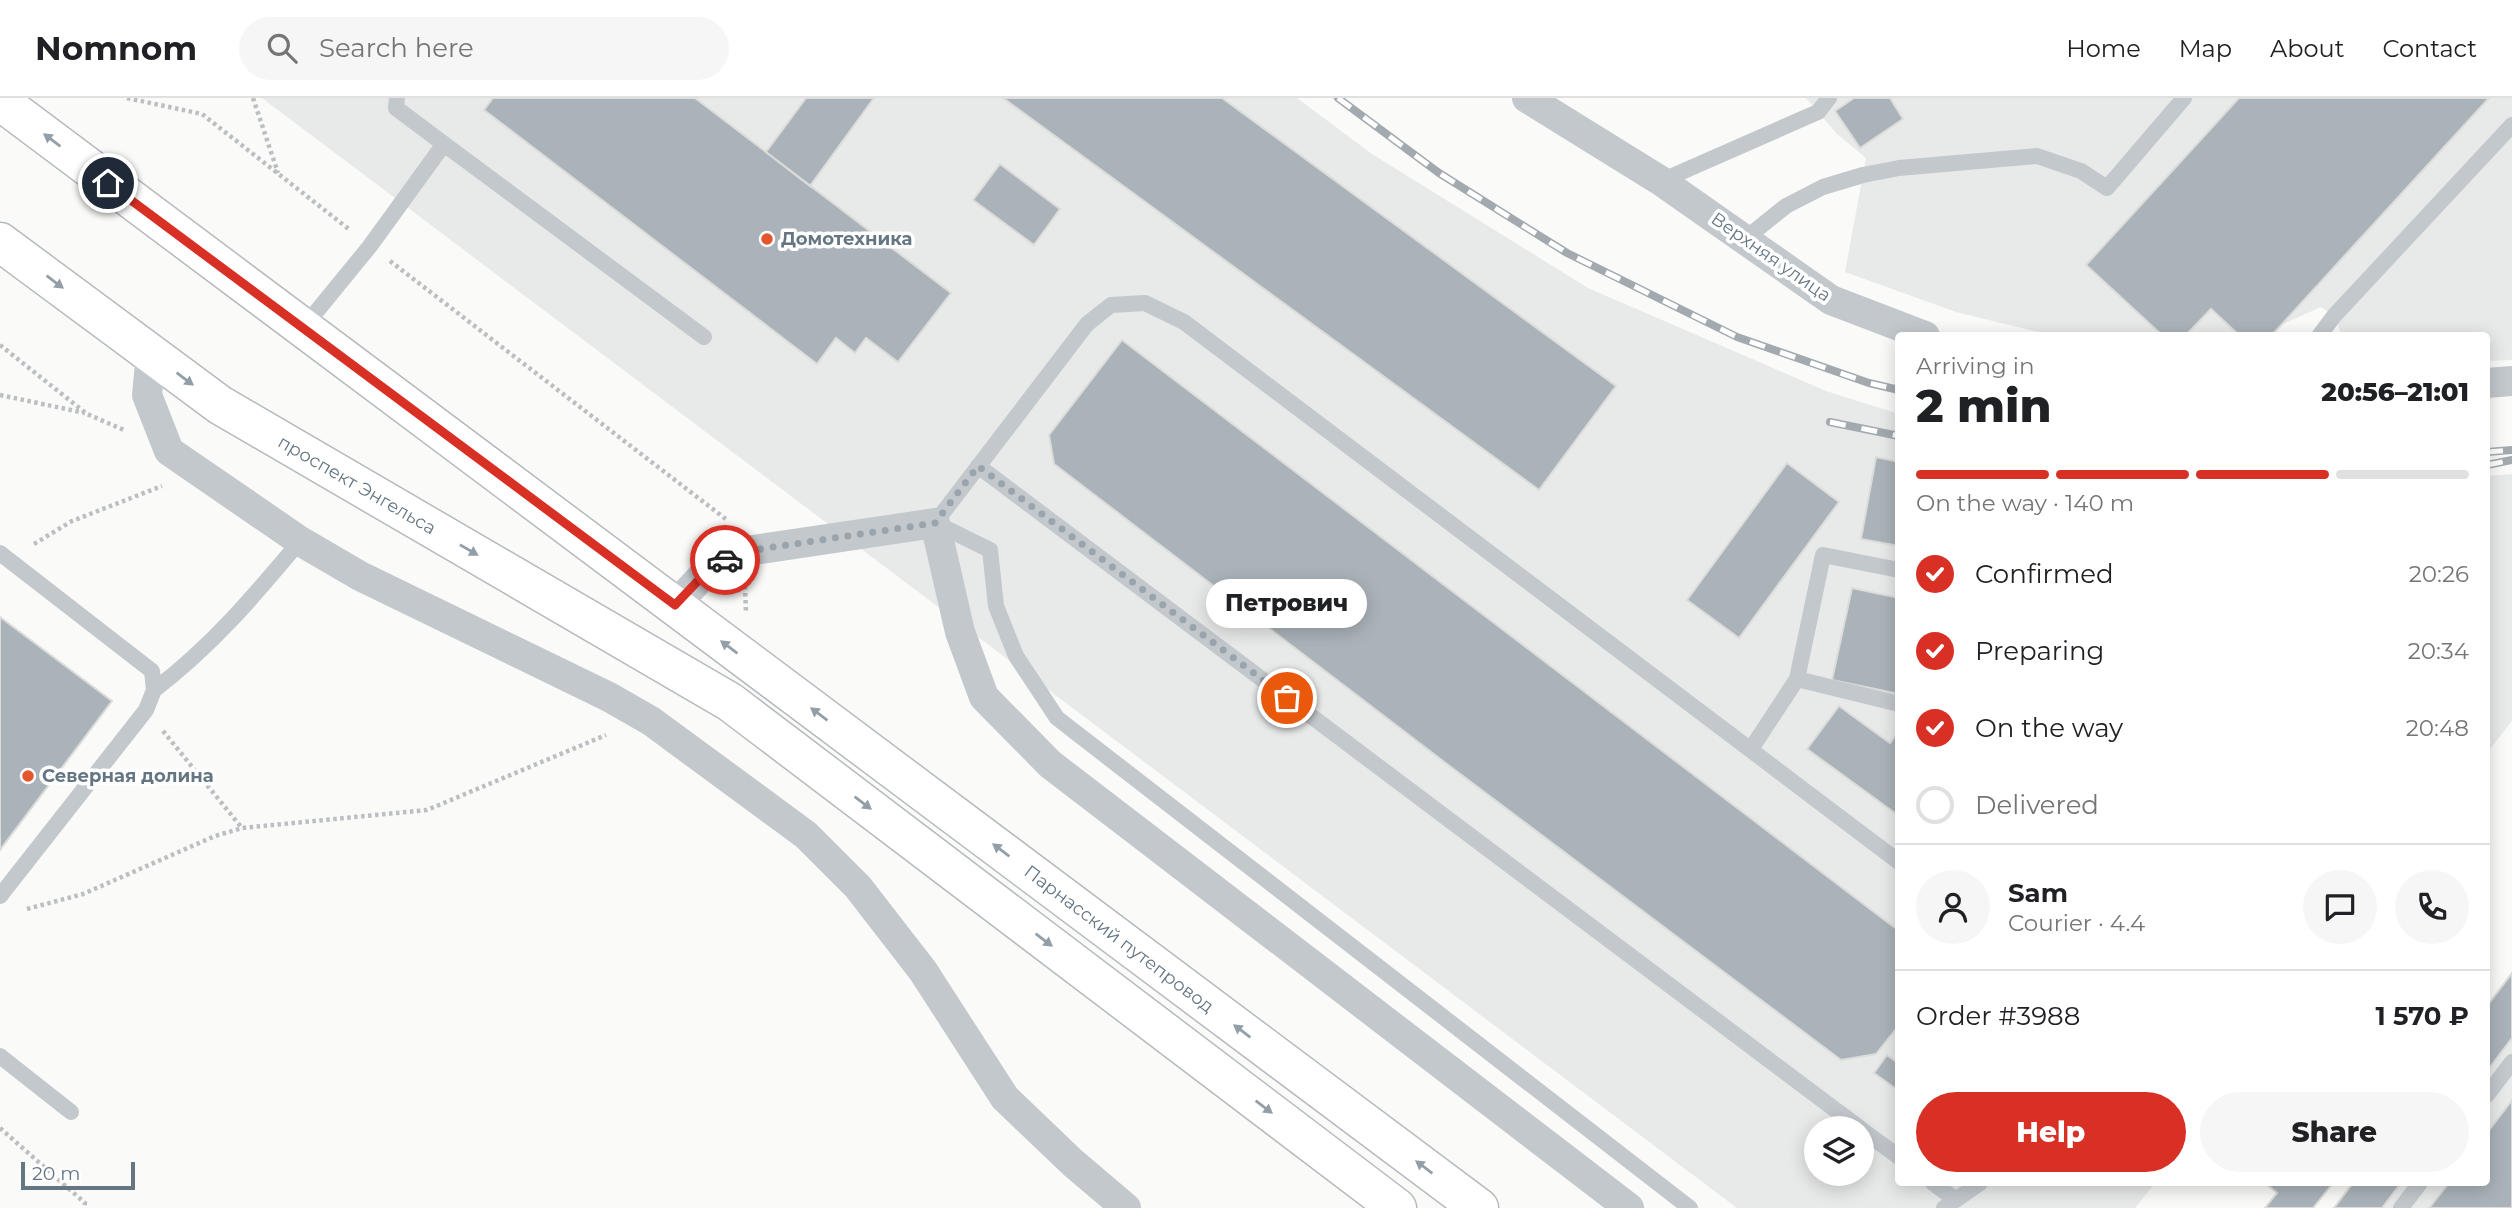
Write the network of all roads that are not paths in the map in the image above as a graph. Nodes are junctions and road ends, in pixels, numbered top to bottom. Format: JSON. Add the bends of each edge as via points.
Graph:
{"nodes":[{"id":1,"x":397,"y":98,"type":"edge"},
{"id":2,"x":1527,"y":98,"type":"edge"},
{"id":3,"x":1829,"y":98,"type":"edge"},
{"id":4,"x":2184,"y":98,"type":"edge"},
{"id":5,"x":0,"y":101,"type":"edge"},
{"id":6,"x":2512,"y":125,"type":"edge"},
{"id":7,"x":444,"y":144,"type":"junction"},
{"id":8,"x":1661,"y":181,"type":"junction"},
{"id":9,"x":1745,"y":239,"type":"junction"},
{"id":10,"x":0,"y":242,"type":"edge"},
{"id":11,"x":303,"y":328,"type":"junction"},
{"id":12,"x":1914,"y":332,"type":"edge"},
{"id":13,"x":2322,"y":332,"type":"edge"},
{"id":14,"x":704,"y":337,"type":"dead end"},
{"id":15,"x":151,"y":354,"type":"junction"},
{"id":16,"x":2512,"y":382,"type":"edge"},
{"id":17,"x":2490,"y":383,"type":"edge"},
{"id":18,"x":978,"y":466,"type":"junction"},
{"id":19,"x":935,"y":523,"type":"junction"},
{"id":20,"x":300,"y":541,"type":"junction"},
{"id":21,"x":5,"y":556,"type":"edge"},
{"id":22,"x":1895,"y":569,"type":"edge"},
{"id":23,"x":675,"y":605,"type":"junction"},
{"id":24,"x":1797,"y":679,"type":"junction"},
{"id":25,"x":154,"y":690,"type":"junction"},
{"id":26,"x":1895,"y":703,"type":"edge"},
{"id":27,"x":1751,"y":748,"type":"junction"},
{"id":28,"x":1895,"y":859,"type":"edge"},
{"id":29,"x":0,"y":896,"type":"edge"},
{"id":30,"x":0,"y":1056,"type":"edge"},
{"id":31,"x":2512,"y":1062,"type":"edge"},
{"id":32,"x":2490,"y":1091,"type":"edge"},
{"id":33,"x":71,"y":1112,"type":"dead end"},
{"id":34,"x":1844,"y":1116,"type":"edge"},
{"id":35,"x":1874,"y":1139,"type":"edge"},
{"id":36,"x":1895,"y":1154,"type":"edge"},
{"id":37,"x":1935,"y":1186,"type":"edge"},
{"id":38,"x":1976,"y":1186,"type":"edge"},
{"id":39,"x":2418,"y":1186,"type":"edge"},
{"id":40,"x":1950,"y":1204,"type":"edge"},
{"id":41,"x":1126,"y":1208,"type":"edge"},
{"id":42,"x":1397,"y":1208,"type":"edge"},
{"id":43,"x":1479,"y":1208,"type":"edge"},
{"id":44,"x":1629,"y":1208,"type":"edge"},
{"id":45,"x":1690,"y":1208,"type":"edge"},
{"id":46,"x":2401,"y":1208,"type":"edge"}],
"edges":[{"from":1,"to":7,"type":"lane","via":[[396,108]]},
{"from":2,"to":8,"type":"street","name":"Верхняя улица"},
{"from":3,"to":8,"type":"lane","via":[[1818,112]]},
{"from":4,"to":9,"type":"lane","via":[[2107,188],[2081,171],[2037,156],[1899,168],[1824,187],[1786,206]]},
{"from":11,"to":5,"type":"main road","one_way":true},
{"from":6,"to":13,"type":"lane"},
{"from":7,"to":11,"type":"lane"},
{"from":7,"to":14,"type":"lane"},
{"from":8,"to":9,"type":"street","name":"Верхняя улица"},
{"from":9,"to":12,"type":"street","name":"Верхняя улица","via":[[1830,300]]},
{"from":10,"to":15,"type":"main road","name":"проспект Энгельса","one_way":true},
{"from":11,"to":23,"type":"main road"},
{"from":15,"to":20,"type":"street","via":[[147,395],[169,451]]},
{"from":15,"to":42,"type":"main road","name":"проспект Энгельса","one_way":true,"via":[[220,405],[730,702]]},
{"from":16,"to":17,"type":"street"},
{"from":18,"to":19,"type":"lane"},
{"from":18,"to":27,"type":"lane","via":[[1087,324],[1111,304],[1145,303],[1184,322]]},
{"from":18,"to":34,"type":"lane"},
{"from":19,"to":23,"type":"street","via":[[740,552],[712,566]]},
{"from":19,"to":44,"type":"street","via":[[960,632],[984,697],[1050,764]]},
{"from":19,"to":45,"type":"lane","via":[[990,550],[996,606],[1016,656],[1058,718]]},
{"from":20,"to":25,"type":"lane","via":[[245,608],[186,666]]},
{"from":20,"to":41,"type":"street","via":[[360,576],[609,697],[650,721],[806,835],[858,887],[923,971],[1005,1098]]},
{"from":21,"to":25,"type":"lane","via":[[152,671]]},
{"from":22,"to":24,"type":"lane","via":[[1823,555]]},
{"from":43,"to":23,"type":"main road","name":"Парнасский путепровод","one_way":true},
{"from":24,"to":26,"type":"lane"},
{"from":24,"to":27,"type":"lane"},
{"from":25,"to":29,"type":"lane","via":[[146,710]]},
{"from":27,"to":28,"type":"lane"},
{"from":30,"to":33,"type":"lane"},
{"from":31,"to":32,"type":"lane"},
{"from":35,"to":36,"type":"lane"},
{"from":37,"to":40,"type":"lane"},
{"from":38,"to":40,"type":"lane"},
{"from":39,"to":46,"type":"lane"}]}
